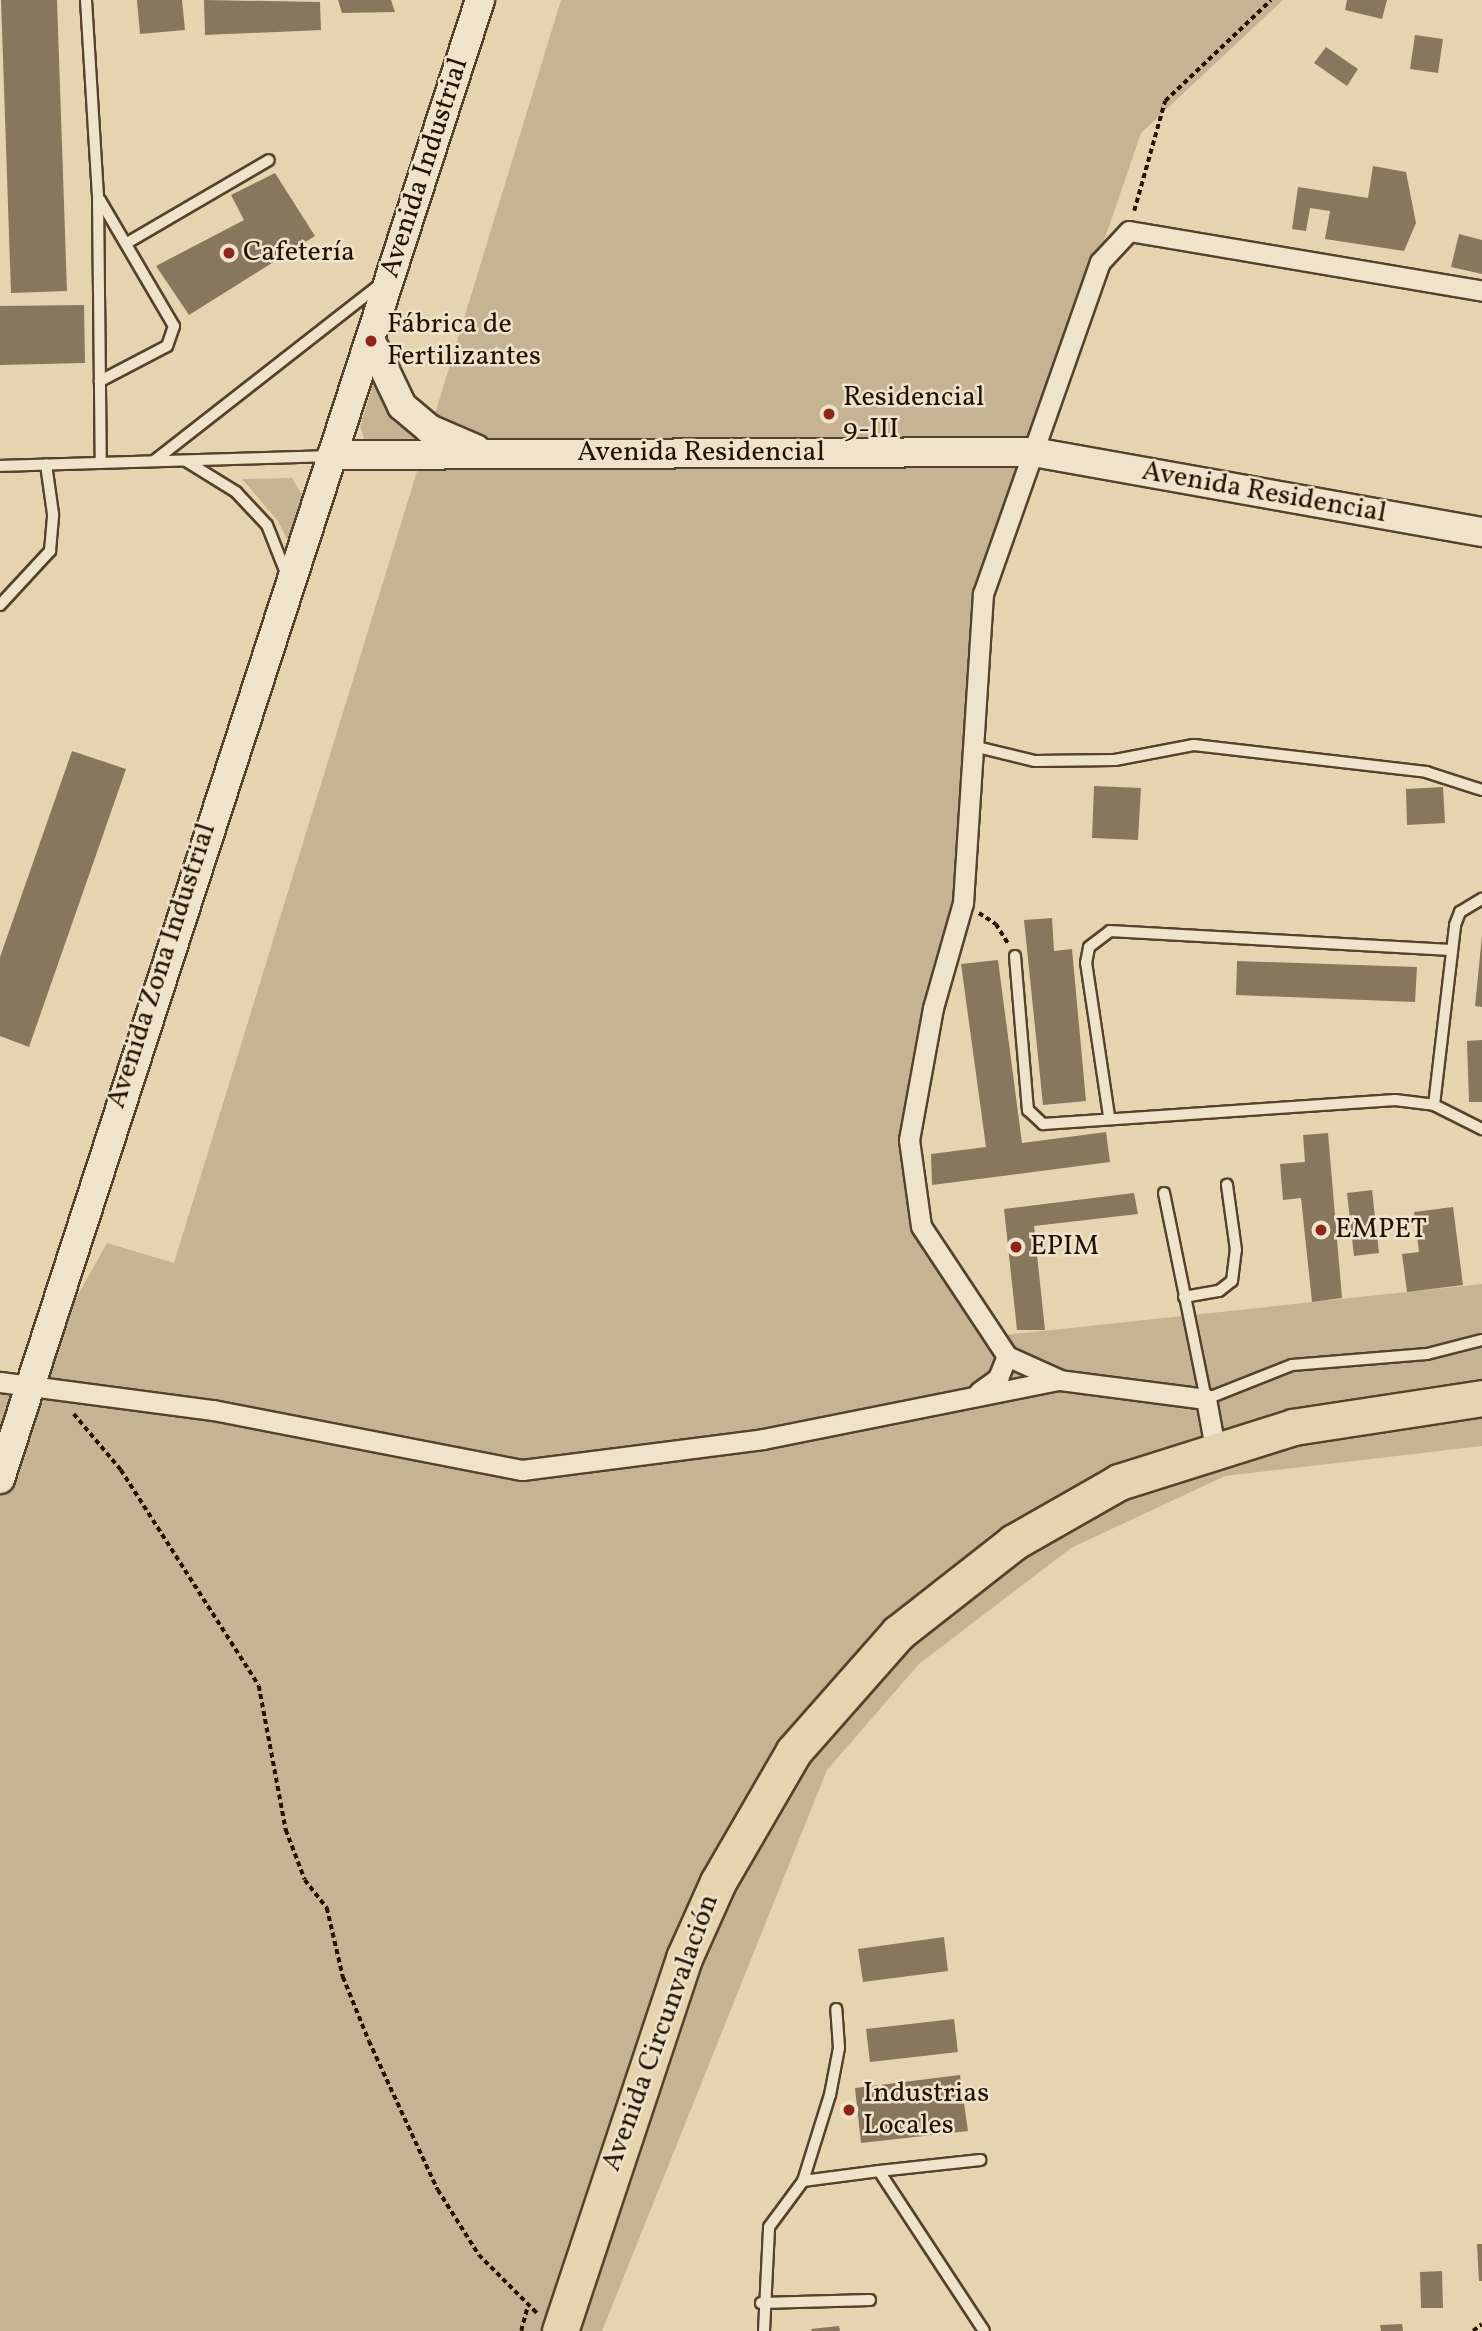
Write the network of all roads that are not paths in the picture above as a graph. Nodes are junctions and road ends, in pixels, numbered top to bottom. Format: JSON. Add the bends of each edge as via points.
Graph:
{"nodes":[{"id":1,"x":86,"y":0,"type":"edge"},
{"id":2,"x":480,"y":0,"type":"edge"},
{"id":3,"x":270,"y":160,"type":"dead end"},
{"id":4,"x":98,"y":197,"type":"junction"},
{"id":5,"x":127,"y":243,"type":"junction"},
{"id":6,"x":388,"y":279,"type":"junction"},
{"id":7,"x":1482,"y":291,"type":"edge"},
{"id":8,"x":371,"y":341,"type":"junction"},
{"id":9,"x":100,"y":381,"type":"junction"},
{"id":10,"x":1033,"y":452,"type":"junction"},
{"id":11,"x":488,"y":454,"type":"junction"},
{"id":12,"x":332,"y":456,"type":"junction"},
{"id":13,"x":185,"y":460,"type":"junction"},
{"id":14,"x":153,"y":461,"type":"junction"},
{"id":15,"x":101,"y":463,"type":"junction"},
{"id":16,"x":46,"y":464,"type":"junction"},
{"id":17,"x":0,"y":466,"type":"edge"},
{"id":18,"x":1482,"y":532,"type":"edge"},
{"id":19,"x":290,"y":586,"type":"junction"},
{"id":20,"x":0,"y":605,"type":"edge"},
{"id":21,"x":973,"y":746,"type":"junction"},
{"id":22,"x":1482,"y":790,"type":"edge"},
{"id":23,"x":1482,"y":899,"type":"edge"},
{"id":24,"x":1450,"y":950,"type":"junction"},
{"id":25,"x":1015,"y":956,"type":"road end"},
{"id":26,"x":1434,"y":1105,"type":"junction"},
{"id":27,"x":1109,"y":1115,"type":"junction"},
{"id":28,"x":1482,"y":1129,"type":"edge"},
{"id":29,"x":1227,"y":1185,"type":"dead end"},
{"id":30,"x":1164,"y":1193,"type":"dead end"},
{"id":31,"x":1184,"y":1297,"type":"junction"},
{"id":32,"x":1482,"y":1340,"type":"edge"},
{"id":33,"x":1007,"y":1356,"type":"junction"},
{"id":34,"x":1060,"y":1380,"type":"junction"},
{"id":35,"x":13,"y":1385,"type":"edge"},
{"id":36,"x":972,"y":1397,"type":"junction"},
{"id":37,"x":1482,"y":1398,"type":"edge"},
{"id":38,"x":1206,"y":1399,"type":"junction"},
{"id":39,"x":1215,"y":1448,"type":"junction"},
{"id":40,"x":0,"y":1479,"type":"edge"},
{"id":41,"x":836,"y":2008,"type":"dead end"},
{"id":42,"x":980,"y":2160,"type":"dead end"},
{"id":43,"x":879,"y":2171,"type":"junction"},
{"id":44,"x":803,"y":2180,"type":"junction"},
{"id":45,"x":870,"y":2300,"type":"dead end"},
{"id":46,"x":761,"y":2303,"type":"junction"},
{"id":47,"x":561,"y":2328,"type":"edge"},
{"id":48,"x":764,"y":2331,"type":"edge"},
{"id":49,"x":984,"y":2331,"type":"edge"}],
"edges":[{"from":1,"to":4,"type":"lane"},
{"from":2,"to":6,"type":"main road","name":"Avenida Industrial"},
{"from":3,"to":5,"type":"lane"},
{"from":4,"to":5,"type":"lane"},
{"from":4,"to":9,"type":"lane"},
{"from":5,"to":9,"type":"lane","via":[[174,326],[167,346]]},
{"from":6,"to":8,"type":"main road","name":"Avenida Industrial"},
{"from":6,"to":14,"type":"lane"},
{"from":7,"to":10,"type":"street","via":[[1129,231],[1101,262]]},
{"from":8,"to":11,"type":"main road","via":[[402,406],[429,429]]},
{"from":8,"to":12,"type":"main road","name":"Avenida Industrial"},
{"from":9,"to":15,"type":"lane"},
{"from":10,"to":11,"type":"main road","name":"Avenida Residencial"},
{"from":10,"to":18,"type":"main road","name":"Avenida Residencial"},
{"from":10,"to":21,"type":"street","via":[[982,594]]},
{"from":11,"to":12,"type":"main road","name":"Avenida Residencial"},
{"from":12,"to":13,"type":"lane"},
{"from":12,"to":19,"type":"main road","name":"Avenida Zona Industrial"},
{"from":13,"to":14,"type":"lane"},
{"from":13,"to":19,"type":"lane","via":[[236,492],[267,525]]},
{"from":14,"to":15,"type":"lane"},
{"from":15,"to":16,"type":"lane"},
{"from":16,"to":17,"type":"lane"},
{"from":16,"to":20,"type":"lane","via":[[53,514],[50,551]]},
{"from":19,"to":35,"type":"main road","name":"Avenida Zona Industrial"},
{"from":21,"to":22,"type":"lane","via":[[1035,761],[1115,760],[1194,745],[1426,772]]},
{"from":21,"to":33,"type":"street","via":[[963,903],[933,1008],[909,1140],[921,1226]]},
{"from":23,"to":24,"type":"lane","via":[[1460,912]]},
{"from":24,"to":26,"type":"lane"},
{"from":24,"to":27,"type":"lane","via":[[1110,932],[1090,947],[1086,963]]},
{"from":25,"to":27,"type":"lane","via":[[1028,1110],[1043,1124],[1056,1125]]},
{"from":26,"to":27,"type":"lane","via":[[1332,1102]]},
{"from":26,"to":28,"type":"lane"},
{"from":29,"to":31,"type":"lane","via":[[1236,1250],[1232,1280],[1219,1291]]},
{"from":30,"to":31,"type":"lane"},
{"from":31,"to":38,"type":"lane"},
{"from":32,"to":38,"type":"lane","via":[[1427,1354],[1292,1365]]},
{"from":33,"to":34,"type":"street"},
{"from":33,"to":36,"type":"street","via":[[998,1378]]},
{"from":34,"to":36,"type":"street"},
{"from":34,"to":38,"type":"street"},
{"from":35,"to":36,"type":"street","via":[[213,1410],[522,1470],[763,1439]]},
{"from":35,"to":40,"type":"main road","name":"Avenida Zona Industrial"},
{"from":37,"to":39,"type":"highway","name":"Avenida Circunvalación","via":[[1293,1427]]},
{"from":38,"to":39,"type":"street"},
{"from":39,"to":47,"type":"highway","name":"Avenida Circunvalación","via":[[1119,1482],[976,1568],[888,1642],[794,1751],[718,1882],[684,1958]]},
{"from":41,"to":44,"type":"lane","via":[[839,2048]]},
{"from":42,"to":43,"type":"lane"},
{"from":43,"to":44,"type":"lane"},
{"from":43,"to":49,"type":"lane"},
{"from":44,"to":46,"type":"lane","via":[[769,2227]]},
{"from":45,"to":46,"type":"lane"},
{"from":46,"to":48,"type":"lane"}]}
